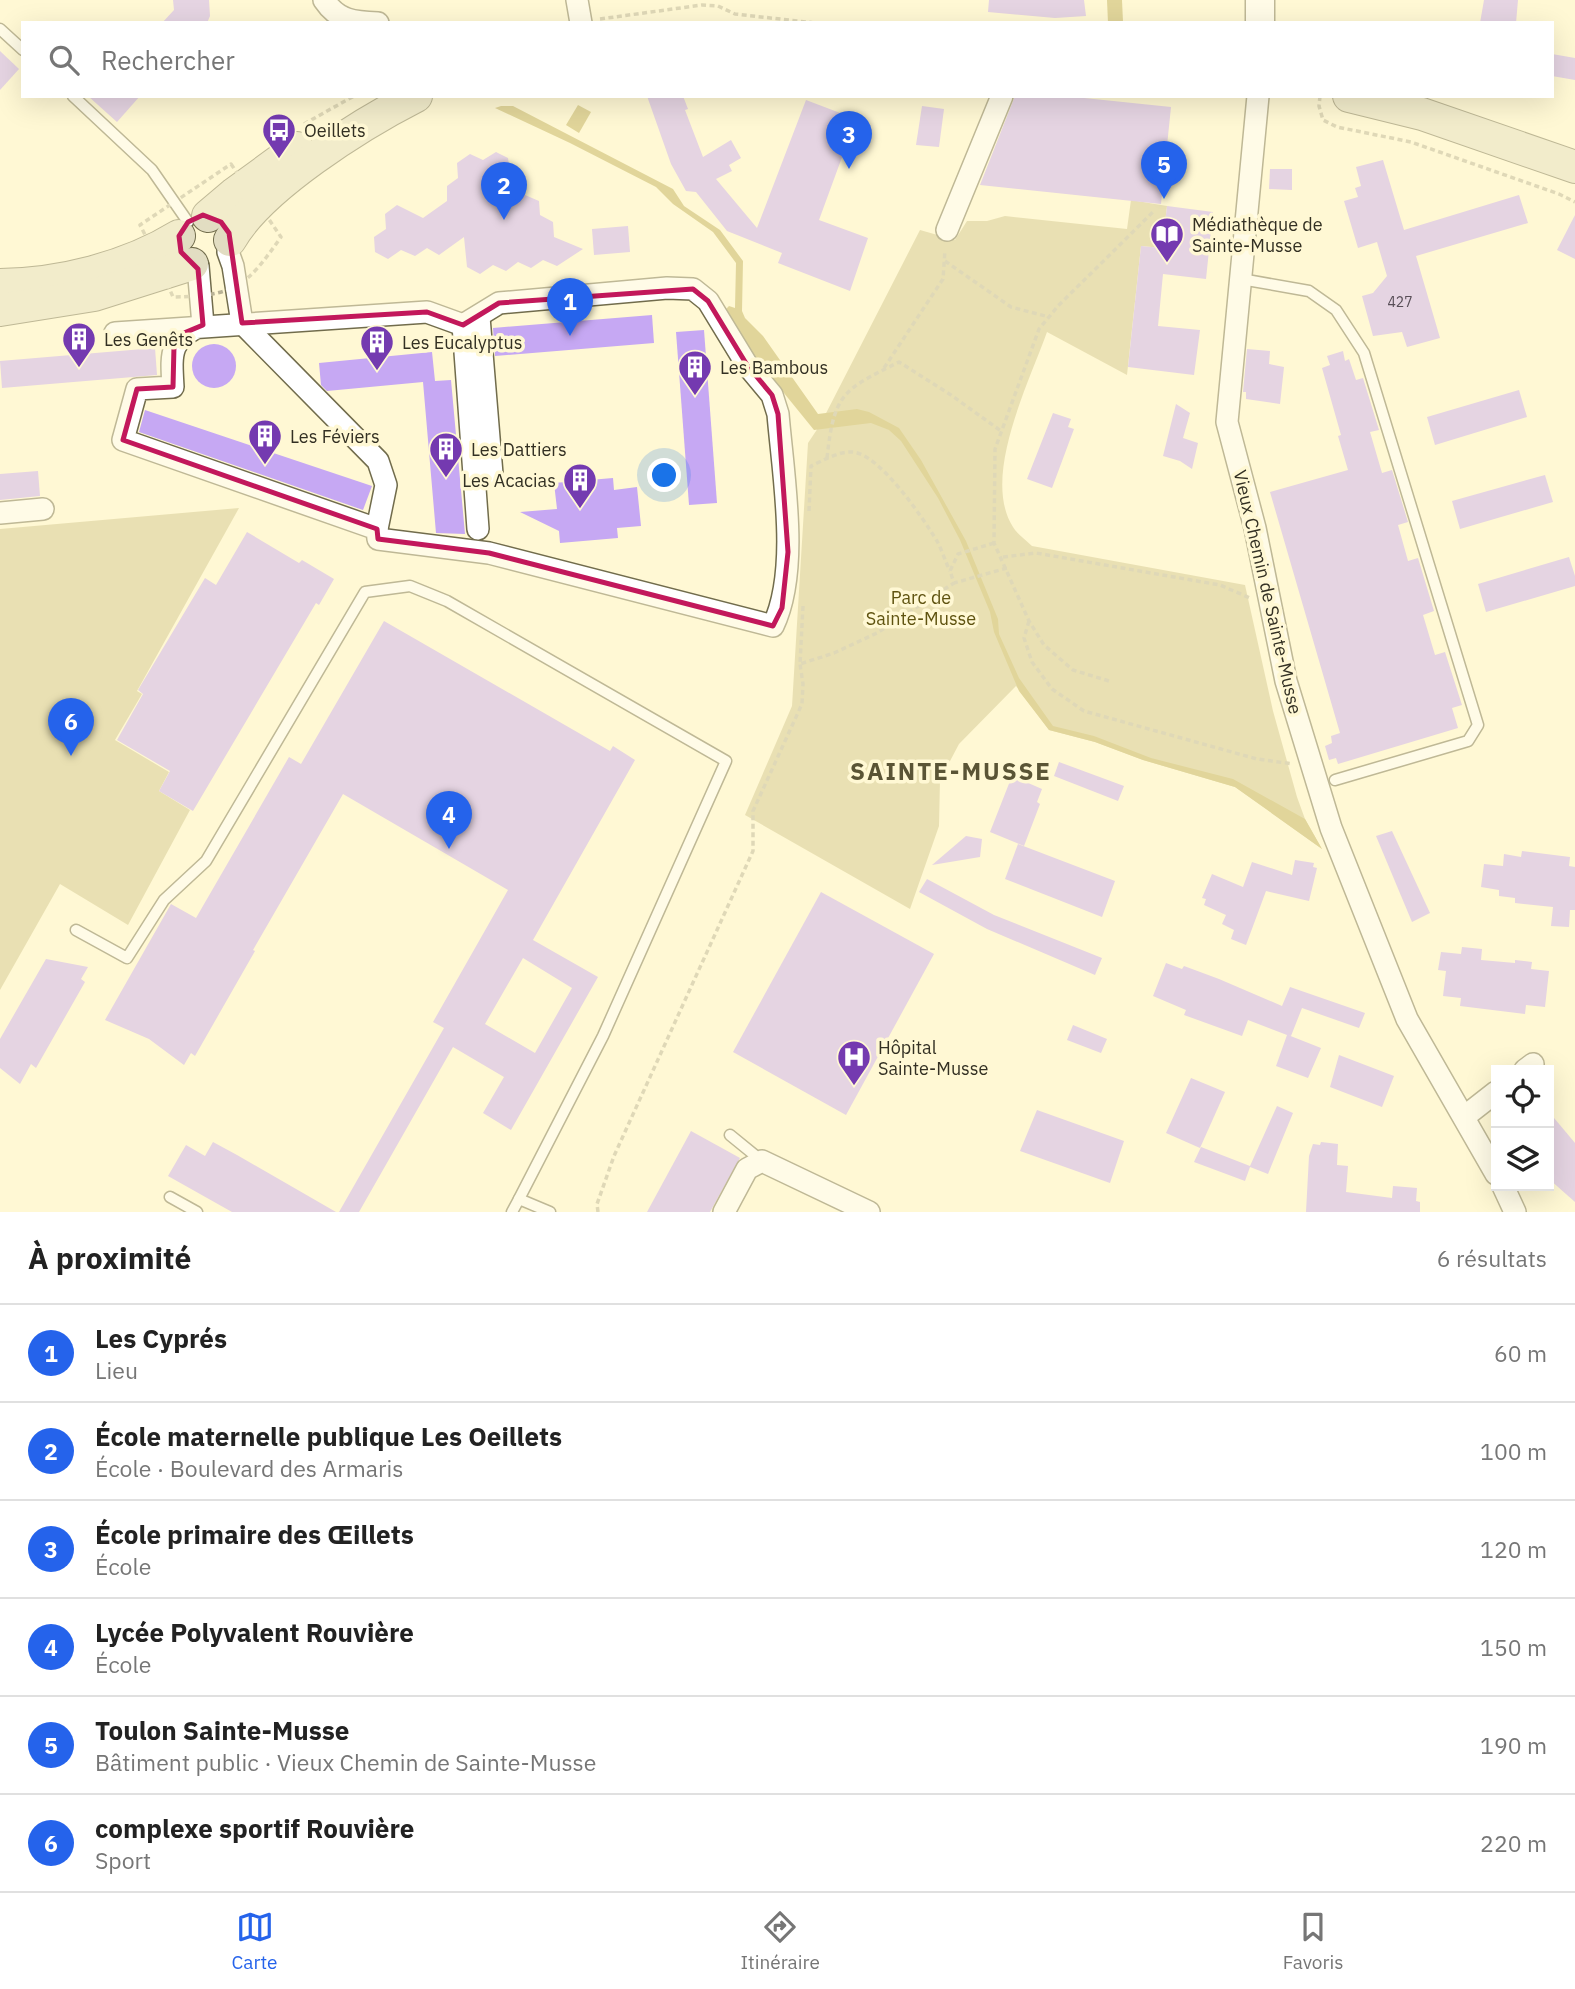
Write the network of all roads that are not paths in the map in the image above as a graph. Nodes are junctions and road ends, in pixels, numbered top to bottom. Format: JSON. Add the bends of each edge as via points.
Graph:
{"nodes":[{"id":1,"x":324,"y":0,"type":"edge"},
{"id":2,"x":577,"y":0,"type":"edge"},
{"id":3,"x":1260,"y":0,"type":"edge"},
{"id":4,"x":349,"y":21,"type":"edge"},
{"id":5,"x":581,"y":21,"type":"edge"},
{"id":6,"x":1260,"y":21,"type":"edge"},
{"id":7,"x":0,"y":29,"type":"edge"},
{"id":8,"x":21,"y":48,"type":"edge"},
{"id":9,"x":75,"y":98,"type":"edge"},
{"id":10,"x":397,"y":98,"type":"edge"},
{"id":11,"x":413,"y":98,"type":"edge"},
{"id":12,"x":1001,"y":98,"type":"edge"},
{"id":13,"x":1258,"y":98,"type":"edge"},
{"id":14,"x":1357,"y":98,"type":"edge"},
{"id":15,"x":1575,"y":167,"type":"edge"},
{"id":16,"x":947,"y":230,"type":"road end"},
{"id":17,"x":193,"y":241,"type":"junction"},
{"id":18,"x":229,"y":246,"type":"junction"},
{"id":19,"x":1241,"y":279,"type":"junction"},
{"id":20,"x":0,"y":285,"type":"edge"},
{"id":21,"x":0,"y":310,"type":"edge"},
{"id":22,"x":471,"y":321,"type":"junction"},
{"id":23,"x":242,"y":323,"type":"junction"},
{"id":24,"x":203,"y":326,"type":"junction"},
{"id":25,"x":115,"y":333,"type":"dead end"},
{"id":26,"x":492,"y":474,"type":"dead end"},
{"id":27,"x":43,"y":509,"type":"dead end"},
{"id":28,"x":0,"y":513,"type":"edge"},
{"id":29,"x":377,"y":528,"type":"junction"},
{"id":30,"x":478,"y":529,"type":"dead end"},
{"id":31,"x":1335,"y":780,"type":"dead end"},
{"id":32,"x":76,"y":930,"type":"dead end"},
{"id":33,"x":1491,"y":1096,"type":"edge"},
{"id":34,"x":1464,"y":1117,"type":"junction"},
{"id":35,"x":730,"y":1135,"type":"dead end"},
{"id":36,"x":762,"y":1161,"type":"junction"},
{"id":37,"x":1491,"y":1165,"type":"edge"},
{"id":38,"x":1505,"y":1191,"type":"edge"},
{"id":39,"x":170,"y":1197,"type":"dead end"},
{"id":40,"x":519,"y":1199,"type":"junction"},
{"id":41,"x":840,"y":1204,"type":"edge"},
{"id":42,"x":197,"y":1212,"type":"edge"},
{"id":43,"x":512,"y":1212,"type":"edge"},
{"id":44,"x":550,"y":1212,"type":"edge"},
{"id":45,"x":724,"y":1212,"type":"edge"},
{"id":46,"x":869,"y":1212,"type":"edge"},
{"id":47,"x":1515,"y":1212,"type":"edge"}],
"edges":[{"from":1,"to":4,"type":"street","via":[[337,16]]},
{"from":2,"to":5,"type":"street"},
{"from":3,"to":6,"type":"street"},
{"from":7,"to":8,"type":"lane"},
{"from":9,"to":17,"type":"lane","via":[[152,170]]},
{"from":10,"to":17,"type":"main road","via":[[295,149]]},
{"from":11,"to":18,"type":"main road","via":[[295,174],[237,227]]},
{"from":12,"to":16,"type":"street"},
{"from":13,"to":19,"type":"street","name":"Vieux Chemin de Sainte-Musse"},
{"from":14,"to":15,"type":"main road","via":[[1422,114]]},
{"from":17,"to":18,"type":"main road","via":[[215,218],[225,227]]},
{"from":17,"to":20,"type":"main road","via":[[64,278]]},
{"from":17,"to":21,"type":"main road","via":[[94,295]]},
{"from":17,"to":24,"type":"street"},
{"from":18,"to":23,"type":"street"},
{"from":19,"to":31,"type":"lane","via":[[1309,291],[1336,310],[1364,353],[1478,725],[1468,741]]},
{"from":19,"to":34,"type":"street","name":"Vieux Chemin de Sainte-Musse","via":[[1227,422],[1255,528],[1286,681],[1331,828],[1407,1019]]},
{"from":22,"to":23,"type":"street","via":[[427,312]]},
{"from":22,"to":26,"type":"street"},
{"from":22,"to":29,"type":"street","via":[[499,303],[667,288],[693,289],[709,301],[747,365],[772,395],[778,414],[788,552],[782,608],[772,626],[489,552],[378,539]]},
{"from":22,"to":30,"type":"street"},
{"from":23,"to":24,"type":"street"},
{"from":23,"to":29,"type":"street","via":[[379,461],[386,485]]},
{"from":24,"to":25,"type":"street"},
{"from":24,"to":29,"type":"street","via":[[184,333],[174,346],[173,387],[137,389],[123,440]]},
{"from":27,"to":28,"type":"street"},
{"from":32,"to":40,"type":"lane","via":[[127,958],[164,900],[206,861],[365,592],[410,586],[447,601],[726,761],[603,1036]]},
{"from":33,"to":34,"type":"street"},
{"from":34,"to":37,"type":"street","name":"Vieux Chemin de Sainte-Musse"},
{"from":35,"to":36,"type":"lane"},
{"from":36,"to":41,"type":"street"},
{"from":36,"to":45,"type":"street","via":[[747,1169]]},
{"from":38,"to":47,"type":"street"},
{"from":39,"to":42,"type":"lane"},
{"from":40,"to":43,"type":"lane"},
{"from":40,"to":44,"type":"lane"},
{"from":41,"to":46,"type":"street"}]}
